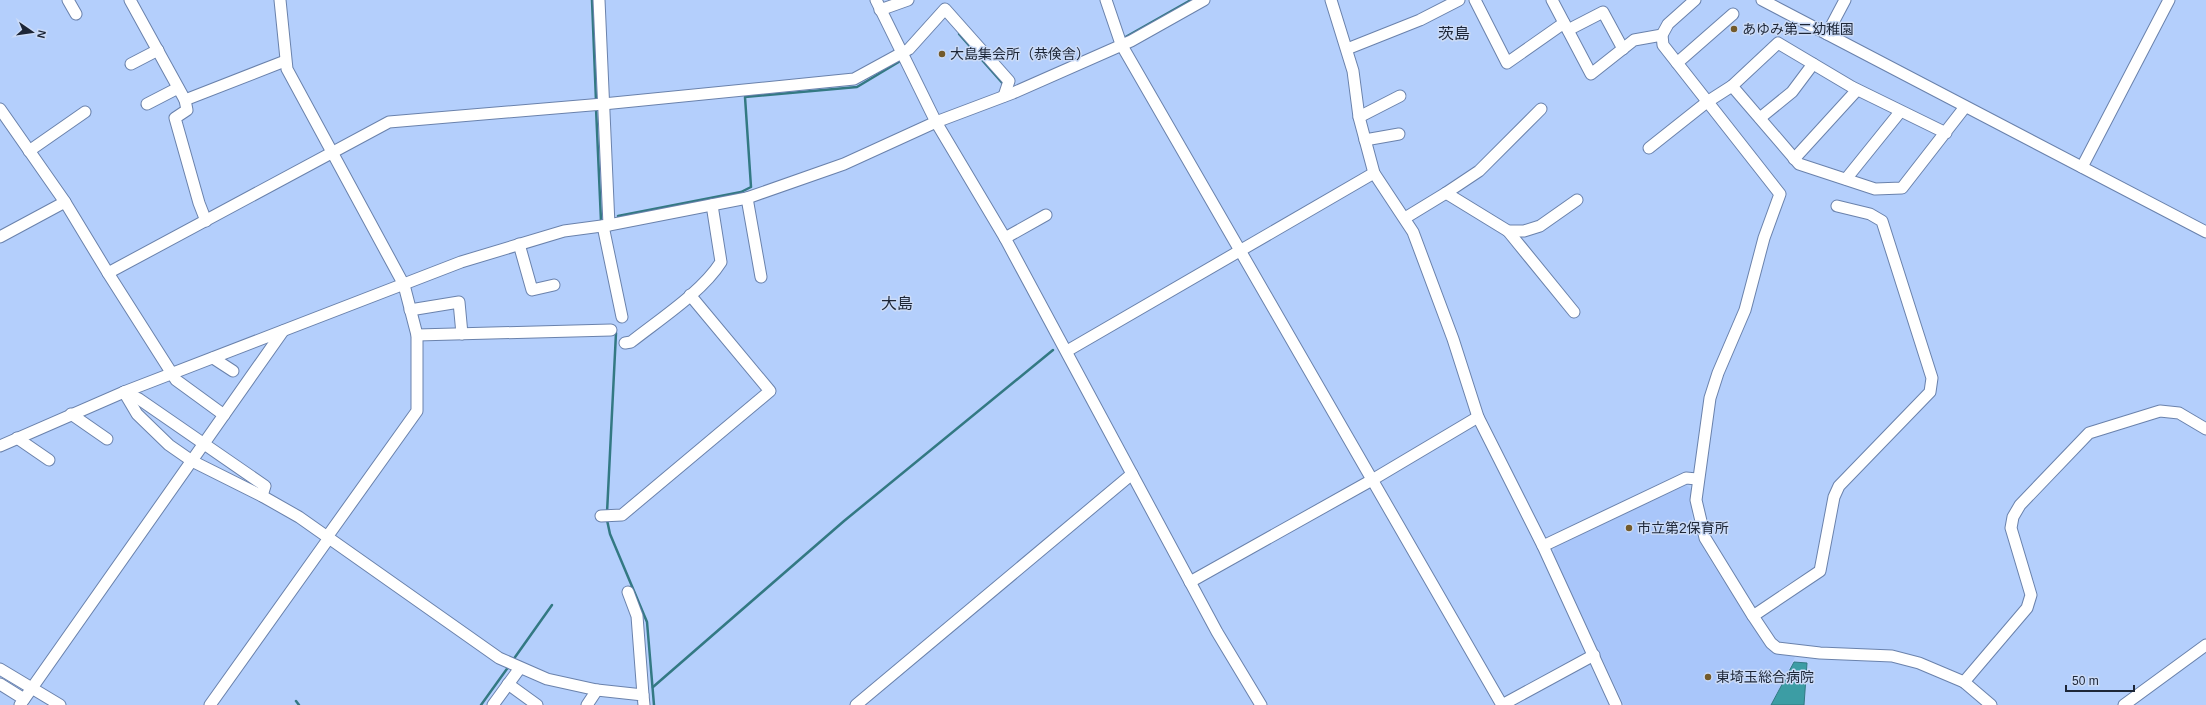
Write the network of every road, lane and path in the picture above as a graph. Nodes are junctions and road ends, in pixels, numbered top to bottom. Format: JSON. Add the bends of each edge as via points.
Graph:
{"nodes":[{"id":1,"x":68,"y":0,"type":"edge"},
{"id":2,"x":130,"y":0,"type":"edge"},
{"id":3,"x":280,"y":0,"type":"edge"},
{"id":4,"x":599,"y":0,"type":"edge"},
{"id":5,"x":908,"y":0,"type":"edge"},
{"id":6,"x":1106,"y":0,"type":"edge"},
{"id":7,"x":1204,"y":0,"type":"edge"},
{"id":8,"x":1332,"y":0,"type":"edge"},
{"id":9,"x":1459,"y":0,"type":"edge"},
{"id":10,"x":1475,"y":0,"type":"edge"},
{"id":11,"x":1552,"y":0,"type":"edge"},
{"id":12,"x":1696,"y":0,"type":"edge"},
{"id":13,"x":1762,"y":0,"type":"edge"},
{"id":14,"x":1846,"y":0,"type":"edge"},
{"id":15,"x":2169,"y":0,"type":"edge"},
{"id":16,"x":878,"y":5,"type":"edge"},
{"id":17,"x":76,"y":14,"type":"dead end"},
{"id":18,"x":1733,"y":14,"type":"dead end"},
{"id":19,"x":1566,"y":26,"type":"junction"},
{"id":20,"x":1827,"y":34,"type":"junction"},
{"id":21,"x":1662,"y":35,"type":"junction"},
{"id":22,"x":1121,"y":44,"type":"junction"},
{"id":23,"x":1347,"y":49,"type":"junction"},
{"id":24,"x":1623,"y":49,"type":"junction"},
{"id":25,"x":158,"y":50,"type":"junction"},
{"id":26,"x":901,"y":54,"type":"junction"},
{"id":27,"x":285,"y":62,"type":"junction"},
{"id":28,"x":1677,"y":63,"type":"junction"},
{"id":29,"x":131,"y":64,"type":"dead end"},
{"id":30,"x":1813,"y":64,"type":"junction"},
{"id":31,"x":1732,"y":86,"type":"junction"},
{"id":32,"x":178,"y":88,"type":"junction"},
{"id":33,"x":1857,"y":90,"type":"junction"},
{"id":34,"x":1004,"y":96,"type":"junction"},
{"id":35,"x":1400,"y":96,"type":"dead end"},
{"id":36,"x":185,"y":100,"type":"junction"},
{"id":37,"x":1707,"y":102,"type":"junction"},
{"id":38,"x":147,"y":104,"type":"dead end"},
{"id":39,"x":603,"y":104,"type":"junction"},
{"id":40,"x":1965,"y":107,"type":"junction"},
{"id":41,"x":0,"y":109,"type":"edge"},
{"id":42,"x":1541,"y":109,"type":"dead end"},
{"id":43,"x":85,"y":112,"type":"dead end"},
{"id":44,"x":1900,"y":112,"type":"junction"},
{"id":45,"x":1359,"y":117,"type":"junction"},
{"id":46,"x":1760,"y":118,"type":"junction"},
{"id":47,"x":936,"y":122,"type":"junction"},
{"id":48,"x":1946,"y":133,"type":"junction"},
{"id":49,"x":1399,"y":134,"type":"dead end"},
{"id":50,"x":1365,"y":140,"type":"junction"},
{"id":51,"x":1649,"y":148,"type":"dead end"},
{"id":52,"x":29,"y":151,"type":"junction"},
{"id":53,"x":333,"y":153,"type":"junction"},
{"id":54,"x":1794,"y":159,"type":"junction"},
{"id":55,"x":2082,"y":167,"type":"junction"},
{"id":56,"x":1374,"y":173,"type":"junction"},
{"id":57,"x":1846,"y":179,"type":"junction"},
{"id":58,"x":1446,"y":193,"type":"junction"},
{"id":59,"x":747,"y":198,"type":"junction"},
{"id":60,"x":1577,"y":200,"type":"dead end"},
{"id":61,"x":65,"y":202,"type":"junction"},
{"id":62,"x":712,"y":205,"type":"junction"},
{"id":63,"x":1837,"y":206,"type":"dead end"},
{"id":64,"x":1046,"y":215,"type":"dead end"},
{"id":65,"x":1405,"y":218,"type":"junction"},
{"id":66,"x":206,"y":221,"type":"junction"},
{"id":67,"x":606,"y":225,"type":"junction"},
{"id":68,"x":1508,"y":231,"type":"junction"},
{"id":69,"x":2206,"y":232,"type":"edge"},
{"id":70,"x":0,"y":237,"type":"edge"},
{"id":71,"x":1005,"y":238,"type":"junction"},
{"id":72,"x":519,"y":244,"type":"junction"},
{"id":73,"x":1239,"y":250,"type":"junction"},
{"id":74,"x":108,"y":273,"type":"junction"},
{"id":75,"x":761,"y":277,"type":"dead end"},
{"id":76,"x":404,"y":285,"type":"junction"},
{"id":77,"x":554,"y":285,"type":"dead end"},
{"id":78,"x":690,"y":295,"type":"junction"},
{"id":79,"x":410,"y":310,"type":"junction"},
{"id":80,"x":1574,"y":312,"type":"dead end"},
{"id":81,"x":622,"y":317,"type":"dead end"},
{"id":82,"x":611,"y":330,"type":"dead end"},
{"id":83,"x":283,"y":331,"type":"junction"},
{"id":84,"x":462,"y":334,"type":"junction"},
{"id":85,"x":417,"y":335,"type":"junction"},
{"id":86,"x":625,"y":343,"type":"dead end"},
{"id":87,"x":1067,"y":351,"type":"junction"},
{"id":88,"x":214,"y":358,"type":"junction"},
{"id":89,"x":233,"y":371,"type":"dead end"},
{"id":90,"x":172,"y":374,"type":"junction"},
{"id":91,"x":124,"y":392,"type":"junction"},
{"id":92,"x":71,"y":414,"type":"junction"},
{"id":93,"x":224,"y":415,"type":"junction"},
{"id":94,"x":1478,"y":417,"type":"junction"},
{"id":95,"x":2206,"y":429,"type":"edge"},
{"id":96,"x":17,"y":438,"type":"junction"},
{"id":97,"x":107,"y":439,"type":"dead end"},
{"id":98,"x":204,"y":444,"type":"junction"},
{"id":99,"x":0,"y":446,"type":"edge"},
{"id":100,"x":49,"y":460,"type":"dead end"},
{"id":101,"x":192,"y":461,"type":"junction"},
{"id":102,"x":1132,"y":474,"type":"junction"},
{"id":103,"x":1698,"y":479,"type":"junction"},
{"id":104,"x":1372,"y":480,"type":"junction"},
{"id":105,"x":262,"y":496,"type":"junction"},
{"id":106,"x":601,"y":516,"type":"dead end"},
{"id":107,"x":328,"y":538,"type":"junction"},
{"id":108,"x":1543,"y":546,"type":"junction"},
{"id":109,"x":1190,"y":582,"type":"junction"},
{"id":110,"x":628,"y":592,"type":"dead end"},
{"id":111,"x":1753,"y":616,"type":"junction"},
{"id":112,"x":2206,"y":645,"type":"edge"},
{"id":113,"x":1594,"y":655,"type":"junction"},
{"id":114,"x":520,"y":668,"type":"junction"},
{"id":115,"x":0,"y":669,"type":"edge"},
{"id":116,"x":1966,"y":678,"type":"junction"},
{"id":117,"x":0,"y":684,"type":"edge"},
{"id":118,"x":508,"y":684,"type":"junction"},
{"id":119,"x":30,"y":688,"type":"junction"},
{"id":120,"x":597,"y":690,"type":"junction"},
{"id":121,"x":643,"y":700,"type":"edge"},
{"id":122,"x":22,"y":702,"type":"edge"},
{"id":123,"x":60,"y":705,"type":"edge"},
{"id":124,"x":210,"y":705,"type":"edge"},
{"id":125,"x":493,"y":705,"type":"edge"},
{"id":126,"x":537,"y":705,"type":"edge"},
{"id":127,"x":587,"y":705,"type":"edge"},
{"id":128,"x":856,"y":705,"type":"edge"},
{"id":129,"x":1262,"y":705,"type":"edge"},
{"id":130,"x":1502,"y":705,"type":"edge"},
{"id":131,"x":1616,"y":705,"type":"edge"},
{"id":132,"x":1991,"y":705,"type":"edge"},
{"id":133,"x":2124,"y":705,"type":"edge"}],
"edges":[{"from":1,"to":17,"type":"street"},
{"from":2,"to":25,"type":"street"},
{"from":3,"to":27,"type":"street"},
{"from":4,"to":39,"type":"street"},
{"from":5,"to":16,"type":"street"},
{"from":6,"to":22,"type":"street"},
{"from":7,"to":22,"type":"street"},
{"from":8,"to":23,"type":"street"},
{"from":9,"to":23,"type":"street","via":[[1420,20]]},
{"from":10,"to":19,"type":"street","via":[[1507,62]]},
{"from":11,"to":19,"type":"street"},
{"from":12,"to":21,"type":"street","via":[[1668,24]]},
{"from":13,"to":20,"type":"street"},
{"from":14,"to":20,"type":"street"},
{"from":15,"to":55,"type":"street"},
{"from":16,"to":26,"type":"street"},
{"from":18,"to":28,"type":"street"},
{"from":19,"to":24,"type":"street","via":[[1603,12]]},
{"from":19,"to":24,"type":"street","via":[[1591,74]]},
{"from":20,"to":40,"type":"street"},
{"from":21,"to":24,"type":"street","via":[[1634,40]]},
{"from":21,"to":28,"type":"street","via":[[1663,46]]},
{"from":22,"to":34,"type":"street"},
{"from":22,"to":73,"type":"street"},
{"from":23,"to":45,"type":"street","via":[[1353,71]]},
{"from":25,"to":29,"type":"street"},
{"from":25,"to":32,"type":"street"},
{"from":26,"to":34,"type":"street","via":[[909,49],[945,9],[1009,81]]},
{"from":26,"to":39,"type":"street","via":[[854,79]]},
{"from":26,"to":47,"type":"street"},
{"from":27,"to":36,"type":"street"},
{"from":27,"to":53,"type":"street"},
{"from":28,"to":37,"type":"street"},
{"from":30,"to":31,"type":"street","via":[[1778,43]]},
{"from":30,"to":33,"type":"street"},
{"from":30,"to":46,"type":"street","via":[[1792,92]]},
{"from":31,"to":37,"type":"street"},
{"from":31,"to":46,"type":"street"},
{"from":32,"to":36,"type":"street"},
{"from":32,"to":38,"type":"street"},
{"from":33,"to":44,"type":"street"},
{"from":33,"to":54,"type":"street"},
{"from":34,"to":47,"type":"street"},
{"from":35,"to":45,"type":"street"},
{"from":36,"to":66,"type":"street","via":[[187,110],[175,118]]},
{"from":37,"to":51,"type":"street"},
{"from":37,"to":103,"type":"street","via":[[1780,194],[1764,238],[1745,310],[1712,391]]},
{"from":39,"to":53,"type":"street","via":[[389,122]]},
{"from":39,"to":67,"type":"street"},
{"from":40,"to":48,"type":"street"},
{"from":40,"to":55,"type":"street"},
{"from":41,"to":52,"type":"street"},
{"from":42,"to":58,"type":"street","via":[[1479,171]]},
{"from":43,"to":52,"type":"street"},
{"from":44,"to":48,"type":"street"},
{"from":44,"to":57,"type":"street"},
{"from":45,"to":50,"type":"street"},
{"from":46,"to":54,"type":"street"},
{"from":47,"to":59,"type":"street","via":[[844,164]]},
{"from":47,"to":71,"type":"street"},
{"from":48,"to":57,"type":"street","via":[[1902,188],[1875,189]]},
{"from":49,"to":50,"type":"street"},
{"from":50,"to":56,"type":"street"},
{"from":52,"to":61,"type":"street"},
{"from":53,"to":66,"type":"street"},
{"from":53,"to":76,"type":"street"},
{"from":54,"to":57,"type":"street","via":[[1799,164]]},
{"from":55,"to":69,"type":"street"},
{"from":56,"to":65,"type":"street"},
{"from":56,"to":73,"type":"street"},
{"from":58,"to":65,"type":"street"},
{"from":58,"to":68,"type":"street"},
{"from":59,"to":62,"type":"street"},
{"from":59,"to":75,"type":"street"},
{"from":60,"to":68,"type":"street","via":[[1540,226],[1524,231]]},
{"from":61,"to":70,"type":"street"},
{"from":61,"to":74,"type":"street"},
{"from":62,"to":67,"type":"street"},
{"from":62,"to":78,"type":"street","via":[[721,262]]},
{"from":63,"to":111,"type":"street","via":[[1870,214],[1882,222],[1920,338],[1932,378],[1932,387],[1839,486],[1834,497],[1820,570]]},
{"from":64,"to":71,"type":"street"},
{"from":65,"to":94,"type":"street","via":[[1413,232],[1453,339]]},
{"from":66,"to":74,"type":"street"},
{"from":67,"to":72,"type":"street","via":[[564,231]]},
{"from":67,"to":81,"type":"street"},
{"from":68,"to":80,"type":"street"},
{"from":71,"to":87,"type":"street"},
{"from":72,"to":76,"type":"street","via":[[461,262]]},
{"from":72,"to":77,"type":"street","via":[[532,290]]},
{"from":73,"to":87,"type":"street"},
{"from":73,"to":104,"type":"street"},
{"from":74,"to":90,"type":"street"},
{"from":76,"to":79,"type":"street"},
{"from":76,"to":83,"type":"street"},
{"from":78,"to":86,"type":"street","via":[[631,342]]},
{"from":78,"to":106,"type":"street","via":[[770,391],[622,515]]},
{"from":79,"to":84,"type":"street","via":[[459,302]]},
{"from":79,"to":85,"type":"street"},
{"from":82,"to":84,"type":"street"},
{"from":83,"to":88,"type":"street"},
{"from":83,"to":93,"type":"street"},
{"from":84,"to":85,"type":"street"},
{"from":85,"to":107,"type":"street","via":[[417,411]]},
{"from":87,"to":102,"type":"street"},
{"from":88,"to":89,"type":"street"},
{"from":88,"to":90,"type":"street"},
{"from":90,"to":91,"type":"street"},
{"from":90,"to":93,"type":"street","via":[[176,380]]},
{"from":91,"to":92,"type":"street"},
{"from":91,"to":98,"type":"street","via":[[139,399]]},
{"from":91,"to":101,"type":"street","via":[[137,414],[169,445]]},
{"from":92,"to":96,"type":"street"},
{"from":92,"to":97,"type":"street"},
{"from":93,"to":98,"type":"street"},
{"from":94,"to":104,"type":"street"},
{"from":94,"to":108,"type":"street"},
{"from":95,"to":116,"type":"street","via":[[2179,413],[2160,411],[2109,426],[2084,437],[2020,505],[2012,517],[2011,528],[2031,595],[2030,602]]},
{"from":96,"to":99,"type":"street"},
{"from":96,"to":100,"type":"street"},
{"from":98,"to":101,"type":"street"},
{"from":98,"to":105,"type":"street","via":[[265,486]]},
{"from":101,"to":105,"type":"street"},
{"from":101,"to":119,"type":"street"},
{"from":102,"to":109,"type":"street"},
{"from":102,"to":128,"type":"street"},
{"from":103,"to":108,"type":"street","via":[[1686,478]]},
{"from":103,"to":111,"type":"street","via":[[1697,511],[1705,538]]},
{"from":104,"to":109,"type":"street"},
{"from":104,"to":130,"type":"street"},
{"from":105,"to":107,"type":"street","via":[[299,517]]},
{"from":107,"to":114,"type":"street","via":[[499,658]]},
{"from":107,"to":124,"type":"street"},
{"from":108,"to":113,"type":"street"},
{"from":109,"to":129,"type":"street"},
{"from":110,"to":121,"type":"street","via":[[637,616]]},
{"from":111,"to":116,"type":"street","via":[[1771,644],[1778,648],[1820,653],[1892,656]]},
{"from":112,"to":133,"type":"street"},
{"from":113,"to":130,"type":"street"},
{"from":113,"to":131,"type":"street"},
{"from":114,"to":118,"type":"street"},
{"from":114,"to":120,"type":"street","via":[[547,679]]},
{"from":115,"to":119,"type":"street"},
{"from":116,"to":132,"type":"street"},
{"from":117,"to":122,"type":"street"},
{"from":118,"to":125,"type":"street"},
{"from":118,"to":126,"type":"street"},
{"from":119,"to":122,"type":"street"},
{"from":119,"to":123,"type":"street"},
{"from":120,"to":121,"type":"street"},
{"from":120,"to":127,"type":"street"}]}
